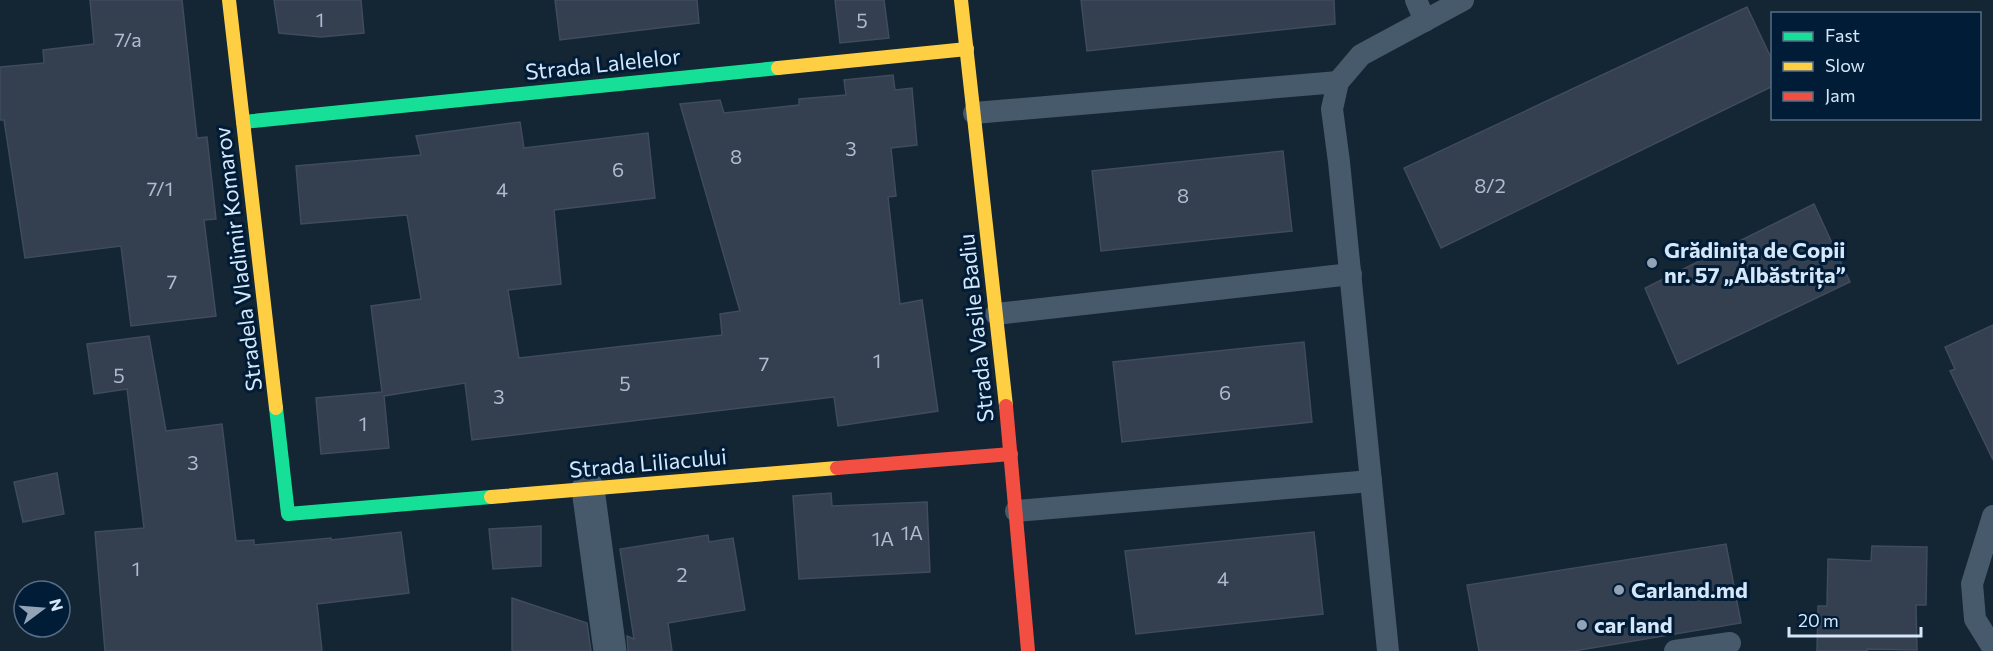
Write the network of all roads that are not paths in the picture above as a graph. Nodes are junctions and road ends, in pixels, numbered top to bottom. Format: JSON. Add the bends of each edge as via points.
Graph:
{"nodes":[{"id":1,"x":229,"y":0,"type":"edge"},
{"id":2,"x":961,"y":0,"type":"edge"},
{"id":3,"x":1463,"y":0,"type":"edge"},
{"id":4,"x":1420,"y":10,"type":"edge"},
{"id":5,"x":967,"y":49,"type":"junction"},
{"id":6,"x":1338,"y":82,"type":"junction"},
{"id":7,"x":974,"y":113,"type":"junction"},
{"id":8,"x":243,"y":122,"type":"junction"},
{"id":9,"x":1351,"y":274,"type":"junction"},
{"id":10,"x":996,"y":314,"type":"junction"},
{"id":11,"x":1011,"y":454,"type":"junction"},
{"id":12,"x":1371,"y":481,"type":"junction"},
{"id":13,"x":588,"y":489,"type":"junction"},
{"id":14,"x":1016,"y":511,"type":"junction"},
{"id":15,"x":288,"y":514,"type":"joint"},
{"id":16,"x":1993,"y":516,"type":"edge"},
{"id":17,"x":1730,"y":643,"type":"dead end"},
{"id":18,"x":1993,"y":648,"type":"edge"},
{"id":19,"x":610,"y":651,"type":"edge"},
{"id":20,"x":1028,"y":651,"type":"edge"},
{"id":21,"x":1388,"y":651,"type":"edge"},
{"id":22,"x":1675,"y":651,"type":"edge"}],
"edges":[{"from":1,"to":8,"type":"street","name":"Stradela Vladimir Komarov"},
{"from":2,"to":5,"type":"street","name":"Strada Vasile Badiu"},
{"from":3,"to":4,"type":"lane"},
{"from":4,"to":6,"type":"lane","via":[[1361,55]]},
{"from":5,"to":7,"type":"street","name":"Strada Vasile Badiu"},
{"from":5,"to":8,"type":"street","name":"Strada Lalelelor"},
{"from":6,"to":7,"type":"lane"},
{"from":6,"to":9,"type":"lane","via":[[1332,109]]},
{"from":7,"to":10,"type":"street","name":"Strada Vasile Badiu"},
{"from":8,"to":15,"type":"street","name":"Stradela Vladimir Komarov"},
{"from":9,"to":10,"type":"lane"},
{"from":9,"to":12,"type":"lane"},
{"from":10,"to":11,"type":"street","name":"Strada Vasile Badiu"},
{"from":11,"to":13,"type":"street","name":"Strada Liliacului"},
{"from":11,"to":14,"type":"street","name":"Strada Vasile Badiu"},
{"from":12,"to":14,"type":"lane"},
{"from":12,"to":21,"type":"lane"},
{"from":13,"to":15,"type":"street","name":"Strada Liliacului"},
{"from":13,"to":19,"type":"street"},
{"from":14,"to":20,"type":"street","name":"Strada Vasile Badiu"},
{"from":16,"to":18,"type":"lane","via":[[1972,584],[1975,619]]},
{"from":17,"to":22,"type":"lane"}]}
